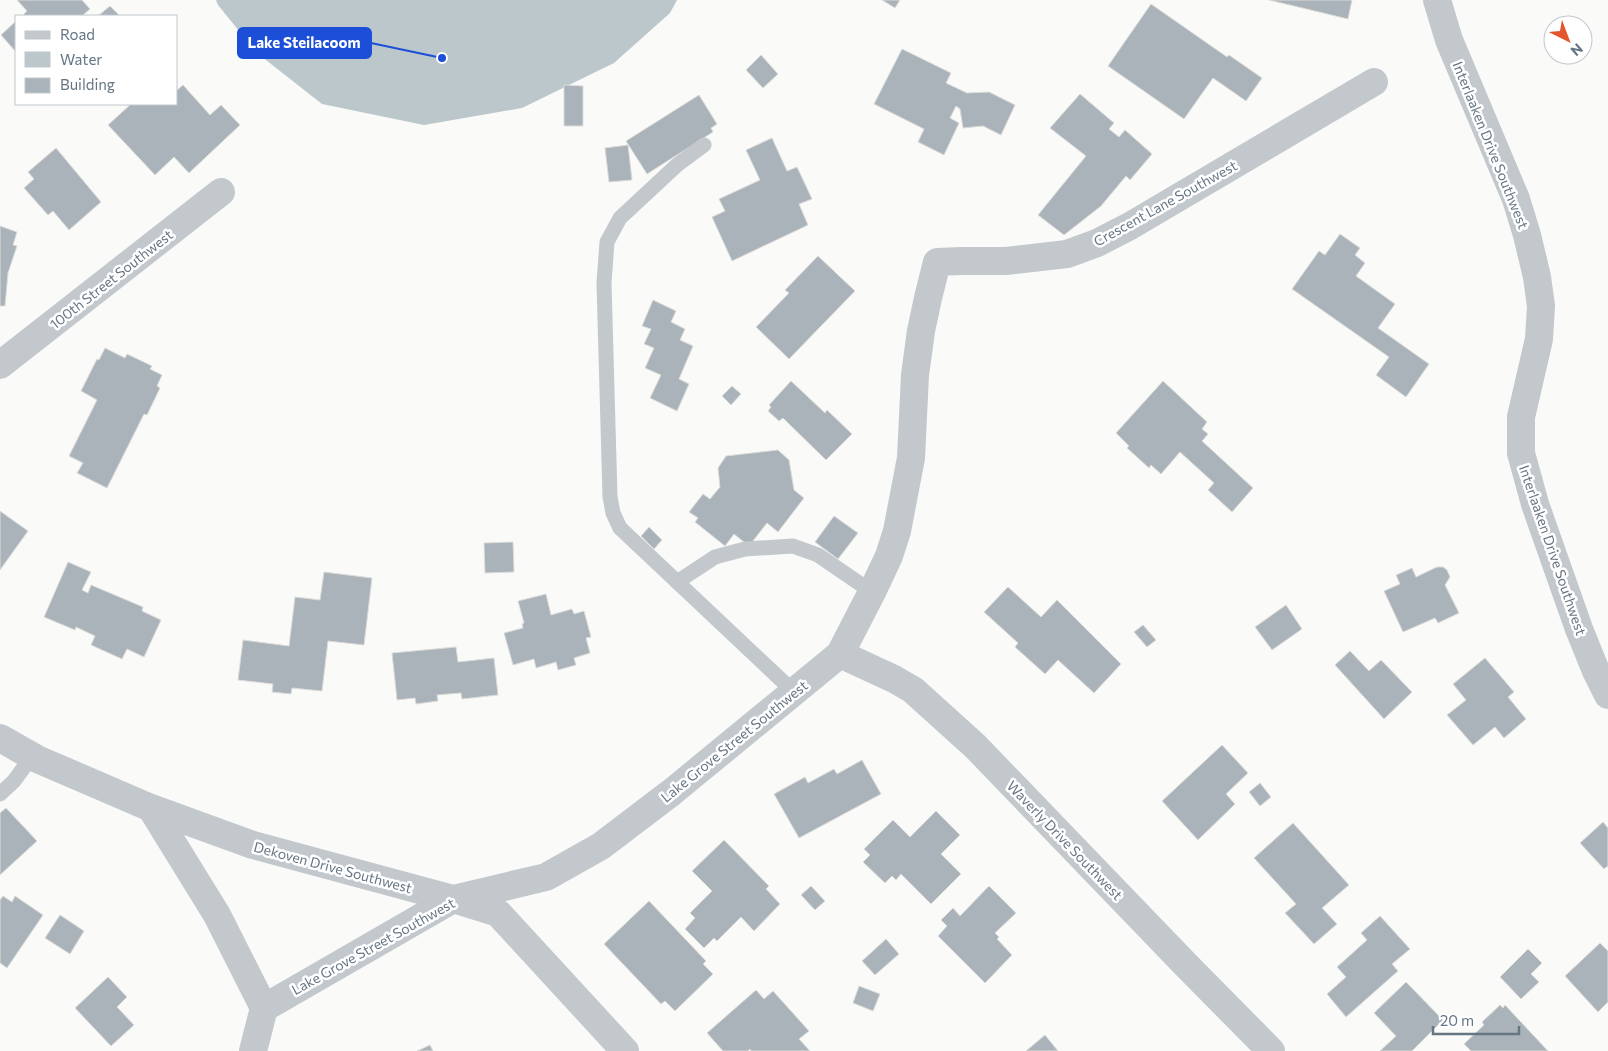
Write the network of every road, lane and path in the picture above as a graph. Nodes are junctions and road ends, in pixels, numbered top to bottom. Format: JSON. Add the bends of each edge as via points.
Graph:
{"nodes":[{"id":1,"x":1437,"y":0,"type":"edge"},
{"id":2,"x":1374,"y":82,"type":"dead end"},
{"id":3,"x":704,"y":145,"type":"dead end"},
{"id":4,"x":221,"y":192,"type":"dead end"},
{"id":5,"x":938,"y":262,"type":"joint"},
{"id":6,"x":0,"y":365,"type":"edge"},
{"id":7,"x":677,"y":582,"type":"junction"},
{"id":8,"x":872,"y":592,"type":"junction"},
{"id":9,"x":840,"y":654,"type":"junction"},
{"id":10,"x":794,"y":692,"type":"junction"},
{"id":11,"x":1608,"y":695,"type":"edge"},
{"id":12,"x":0,"y":738,"type":"edge"},
{"id":13,"x":32,"y":756,"type":"junction"},
{"id":14,"x":0,"y":794,"type":"edge"},
{"id":15,"x":151,"y":808,"type":"junction"},
{"id":16,"x":453,"y":899,"type":"junction"},
{"id":17,"x":264,"y":1008,"type":"junction"},
{"id":18,"x":253,"y":1051,"type":"edge"},
{"id":19,"x":625,"y":1051,"type":"edge"},
{"id":20,"x":1271,"y":1051,"type":"edge"}],
"edges":[{"from":1,"to":11,"type":"street","name":"Interlaaken Drive Southwest","via":[[1449,40],[1516,199],[1527,235],[1541,306],[1539,339],[1521,417],[1521,453],[1535,504],[1579,629]]},
{"from":2,"to":5,"type":"street","name":"Crescent Lane Southwest","via":[[1096,243],[1066,254],[1006,261]]},
{"from":3,"to":7,"type":"lane","via":[[676,165],[620,218],[607,242],[604,283],[613,513],[620,528]]},
{"from":4,"to":6,"type":"street","name":"100th Street Southwest"},
{"from":5,"to":8,"type":"street","name":"Lake Grove Street Southwest","via":[[921,331],[911,458],[897,531]]},
{"from":7,"to":8,"type":"lane","via":[[715,557],[745,549],[793,546],[818,555]]},
{"from":7,"to":10,"type":"lane"},
{"from":8,"to":9,"type":"street","name":"Lake Grove Street Southwest"},
{"from":9,"to":10,"type":"street","name":"Lake Grove Street Southwest"},
{"from":9,"to":20,"type":"street","name":"Waverly Drive Southwest","via":[[912,690],[975,746]]},
{"from":10,"to":16,"type":"street","name":"Lake Grove Street Southwest","via":[[601,846],[546,877]]},
{"from":12,"to":13,"type":"street","name":"Dekoven Drive Southwest"},
{"from":13,"to":14,"type":"lane"},
{"from":13,"to":15,"type":"street","name":"Dekoven Drive Southwest"},
{"from":15,"to":16,"type":"street","name":"Dekoven Drive Southwest","via":[[252,845]]},
{"from":15,"to":17,"type":"street","via":[[217,915]]},
{"from":16,"to":17,"type":"street","name":"Lake Grove Street Southwest"},
{"from":16,"to":19,"type":"street","name":"Dekoven Drive Southwest","via":[[498,913]]},
{"from":17,"to":18,"type":"street"}]}
